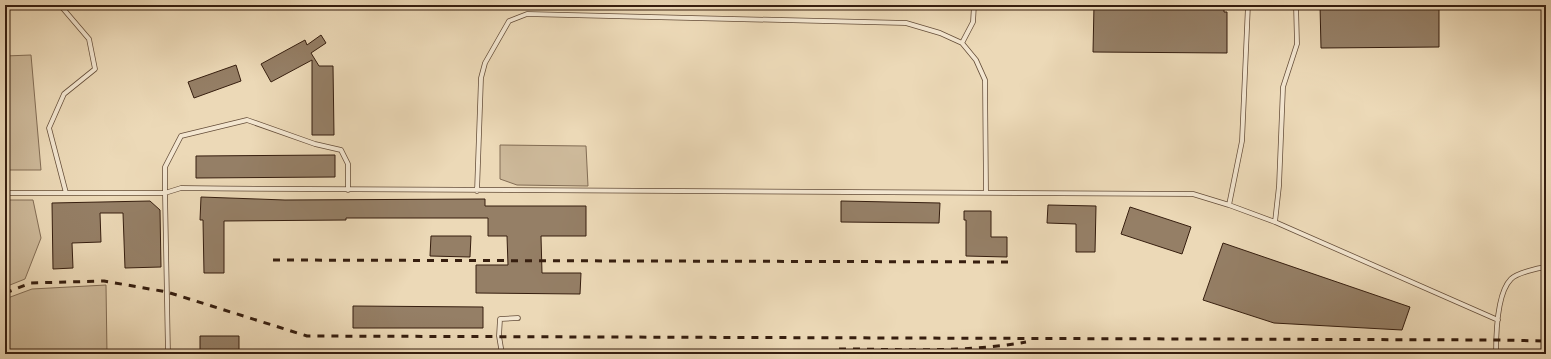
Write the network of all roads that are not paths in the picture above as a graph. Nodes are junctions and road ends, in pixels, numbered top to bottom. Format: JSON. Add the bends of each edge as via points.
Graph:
{"nodes":[{"id":1,"x":60,"y":5,"type":"edge"},
{"id":2,"x":974,"y":5,"type":"edge"},
{"id":3,"x":1248,"y":5,"type":"edge"},
{"id":4,"x":1296,"y":5,"type":"edge"},
{"id":5,"x":962,"y":43,"type":"junction"},
{"id":6,"x":348,"y":190,"type":"junction"},
{"id":7,"x":477,"y":191,"type":"junction"},
{"id":8,"x":5,"y":193,"type":"edge"},
{"id":9,"x":66,"y":193,"type":"junction"},
{"id":10,"x":165,"y":193,"type":"junction"},
{"id":11,"x":986,"y":193,"type":"junction"},
{"id":12,"x":1229,"y":205,"type":"junction"},
{"id":13,"x":1275,"y":222,"type":"junction"},
{"id":14,"x":1546,"y":267,"type":"edge"},
{"id":15,"x":518,"y":318,"type":"dead end"},
{"id":16,"x":1498,"y":320,"type":"junction"},
{"id":17,"x":168,"y":354,"type":"edge"},
{"id":18,"x":502,"y":354,"type":"edge"},
{"id":19,"x":1496,"y":354,"type":"edge"}],
"edges":[{"from":1,"to":9,"type":"lane","via":[[90,39],[95,69],[64,94],[49,128]]},
{"from":2,"to":5,"type":"lane","via":[[973,22]]},
{"from":3,"to":12,"type":"lane","via":[[1242,141]]},
{"from":4,"to":13,"type":"lane","via":[[1297,44],[1283,87]]},
{"from":5,"to":7,"type":"lane","via":[[940,33],[906,24],[527,14],[509,21],[482,73]]},
{"from":5,"to":11,"type":"lane","via":[[976,60],[984,80]]},
{"from":6,"to":7,"type":"lane"},
{"from":6,"to":10,"type":"lane","via":[[181,188]]},
{"from":6,"to":10,"type":"lane","via":[[348,164],[341,150],[315,144],[247,120],[181,136],[165,167]]},
{"from":7,"to":11,"type":"lane"},
{"from":8,"to":9,"type":"lane"},
{"from":9,"to":10,"type":"lane"},
{"from":10,"to":17,"type":"lane"},
{"from":11,"to":12,"type":"lane","via":[[1193,194]]},
{"from":12,"to":13,"type":"lane"},
{"from":13,"to":16,"type":"lane"},
{"from":14,"to":16,"type":"lane","via":[[1535,268],[1511,279],[1501,297]]},
{"from":15,"to":18,"type":"lane","via":[[500,318]]},
{"from":16,"to":19,"type":"lane"}]}
